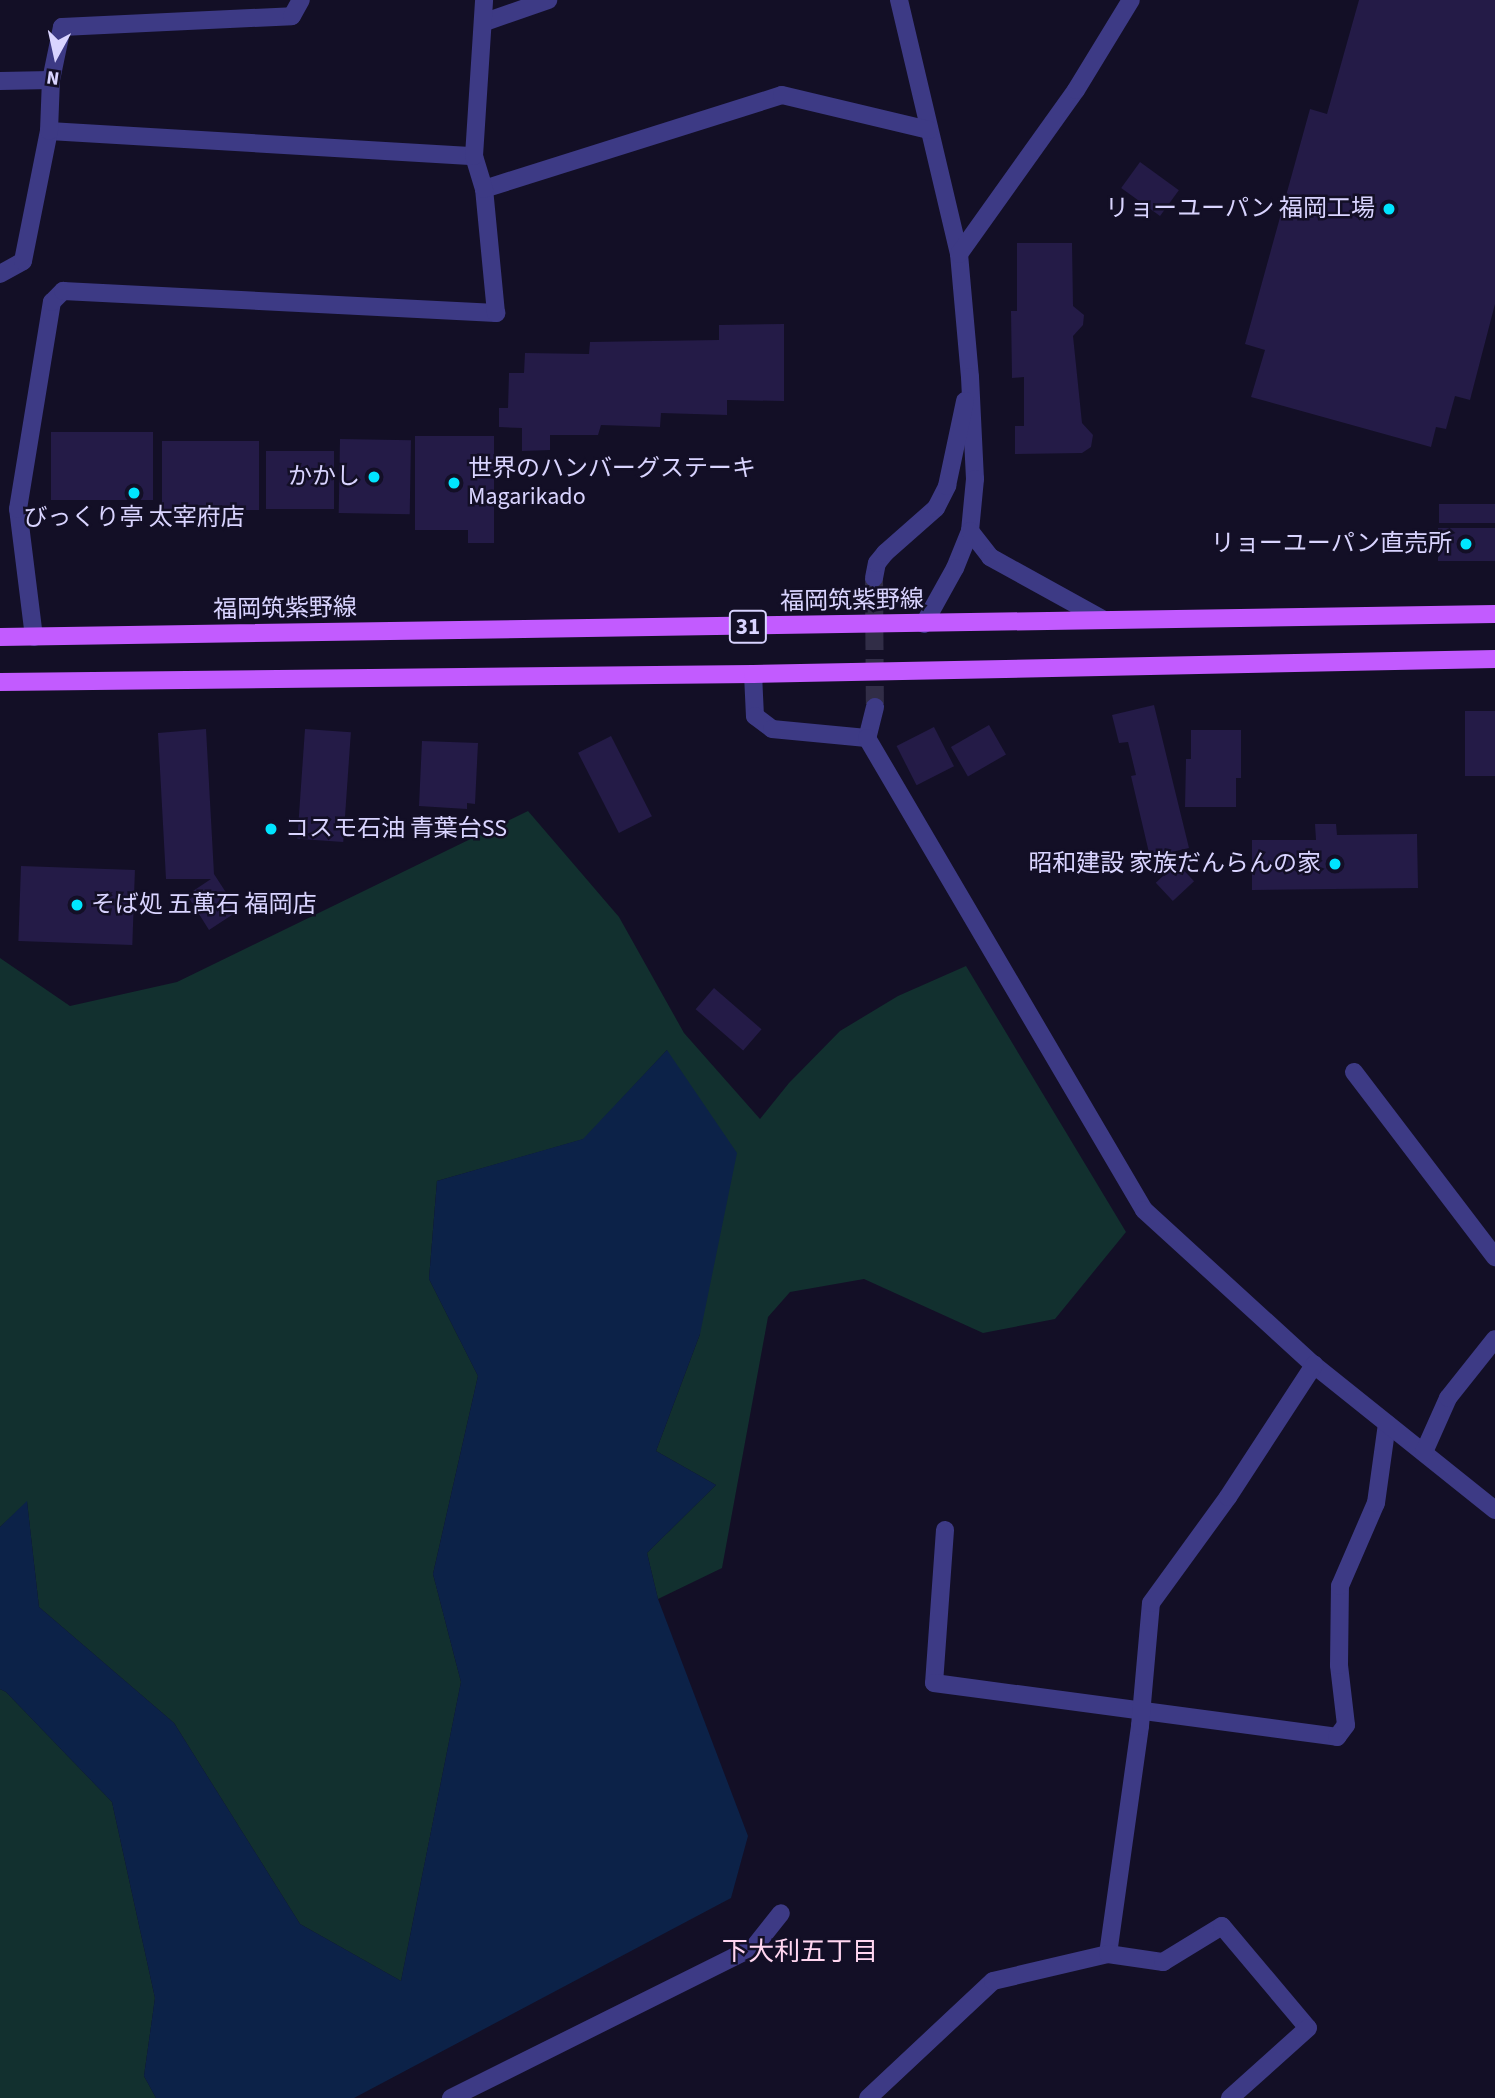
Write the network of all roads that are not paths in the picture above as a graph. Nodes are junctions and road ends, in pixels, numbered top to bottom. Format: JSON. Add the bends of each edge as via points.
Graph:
{"nodes":[{"id":1,"x":301,"y":0,"type":"edge"},
{"id":2,"x":484,"y":0,"type":"edge"},
{"id":3,"x":548,"y":0,"type":"edge"},
{"id":4,"x":899,"y":0,"type":"edge"},
{"id":5,"x":1131,"y":0,"type":"edge"},
{"id":6,"x":485,"y":22,"type":"junction"},
{"id":7,"x":51,"y":80,"type":"junction"},
{"id":8,"x":0,"y":81,"type":"edge"},
{"id":9,"x":929,"y":130,"type":"junction"},
{"id":10,"x":49,"y":131,"type":"junction"},
{"id":11,"x":474,"y":156,"type":"junction"},
{"id":12,"x":484,"y":190,"type":"junction"},
{"id":13,"x":960,"y":254,"type":"junction"},
{"id":14,"x":0,"y":274,"type":"edge"},
{"id":15,"x":970,"y":377,"type":"junction"},
{"id":16,"x":970,"y":531,"type":"junction"},
{"id":17,"x":874,"y":578,"type":"tunnel mouth"},
{"id":18,"x":1495,"y":614,"type":"edge"},
{"id":19,"x":1104,"y":620,"type":"junction"},
{"id":20,"x":923,"y":624,"type":"junction"},
{"id":21,"x":34,"y":636,"type":"junction"},
{"id":22,"x":0,"y":637,"type":"edge"},
{"id":23,"x":1495,"y":659,"type":"edge"},
{"id":24,"x":753,"y":674,"type":"junction"},
{"id":25,"x":0,"y":682,"type":"edge"},
{"id":26,"x":875,"y":707,"type":"tunnel mouth"},
{"id":27,"x":867,"y":738,"type":"junction"},
{"id":28,"x":1354,"y":1072,"type":"dead end"},
{"id":29,"x":1495,"y":1257,"type":"edge"},
{"id":30,"x":1495,"y":1339,"type":"edge"},
{"id":31,"x":1314,"y":1365,"type":"junction"},
{"id":32,"x":1387,"y":1424,"type":"junction"},
{"id":33,"x":1424,"y":1452,"type":"junction"},
{"id":34,"x":1495,"y":1510,"type":"edge"},
{"id":35,"x":945,"y":1530,"type":"dead end"},
{"id":36,"x":1141,"y":1711,"type":"junction"},
{"id":37,"x":781,"y":1913,"type":"dead end"},
{"id":38,"x":1108,"y":1954,"type":"junction"},
{"id":39,"x":451,"y":2098,"type":"edge"},
{"id":40,"x":868,"y":2098,"type":"edge"},
{"id":41,"x":1230,"y":2098,"type":"edge"}],
"edges":[{"from":1,"to":7,"type":"street","via":[[292,16],[62,27]]},
{"from":2,"to":6,"type":"street"},
{"from":3,"to":6,"type":"street"},
{"from":4,"to":9,"type":"street"},
{"from":5,"to":13,"type":"street","via":[[1076,90]]},
{"from":6,"to":11,"type":"street"},
{"from":7,"to":8,"type":"street"},
{"from":7,"to":10,"type":"street"},
{"from":9,"to":12,"type":"street","via":[[782,95]]},
{"from":9,"to":13,"type":"street"},
{"from":10,"to":11,"type":"street"},
{"from":10,"to":14,"type":"street","via":[[23,261]]},
{"from":11,"to":12,"type":"street"},
{"from":12,"to":21,"type":"street","via":[[496,313],[63,291],[52,302],[18,509]]},
{"from":13,"to":15,"type":"street"},
{"from":15,"to":16,"type":"street","via":[[975,479]]},
{"from":15,"to":17,"type":"street","via":[[947,486],[936,508],[877,563]]},
{"from":16,"to":19,"type":"street","via":[[990,557]]},
{"from":16,"to":20,"type":"street"},
{"from":18,"to":19,"type":"main road","name":"福岡筑紫野線","number":"31"},
{"from":19,"to":20,"type":"main road","name":"福岡筑紫野線","number":"31"},
{"from":20,"to":21,"type":"main road","name":"福岡筑紫野線","number":"31"},
{"from":21,"to":22,"type":"main road","name":"福岡筑紫野線","number":"31"},
{"from":23,"to":24,"type":"main road","number":"31"},
{"from":24,"to":25,"type":"main road","number":"31"},
{"from":24,"to":27,"type":"street","via":[[755,716],[772,729]]},
{"from":26,"to":27,"type":"street"},
{"from":27,"to":31,"type":"street","via":[[1144,1210]]},
{"from":28,"to":29,"type":"street"},
{"from":30,"to":33,"type":"street","via":[[1448,1398]]},
{"from":31,"to":32,"type":"street"},
{"from":31,"to":36,"type":"street","via":[[1152,1603]]},
{"from":32,"to":33,"type":"street"},
{"from":32,"to":36,"type":"street","via":[[1376,1503],[1340,1586],[1339,1665],[1346,1725],[1337,1737]]},
{"from":33,"to":34,"type":"street"},
{"from":35,"to":36,"type":"street","via":[[934,1683]]},
{"from":36,"to":38,"type":"street"},
{"from":37,"to":39,"type":"street","via":[[754,1947]]},
{"from":38,"to":40,"type":"street","via":[[993,1981]]},
{"from":38,"to":41,"type":"street","via":[[1163,1962],[1222,1926],[1308,2028]]}]}
